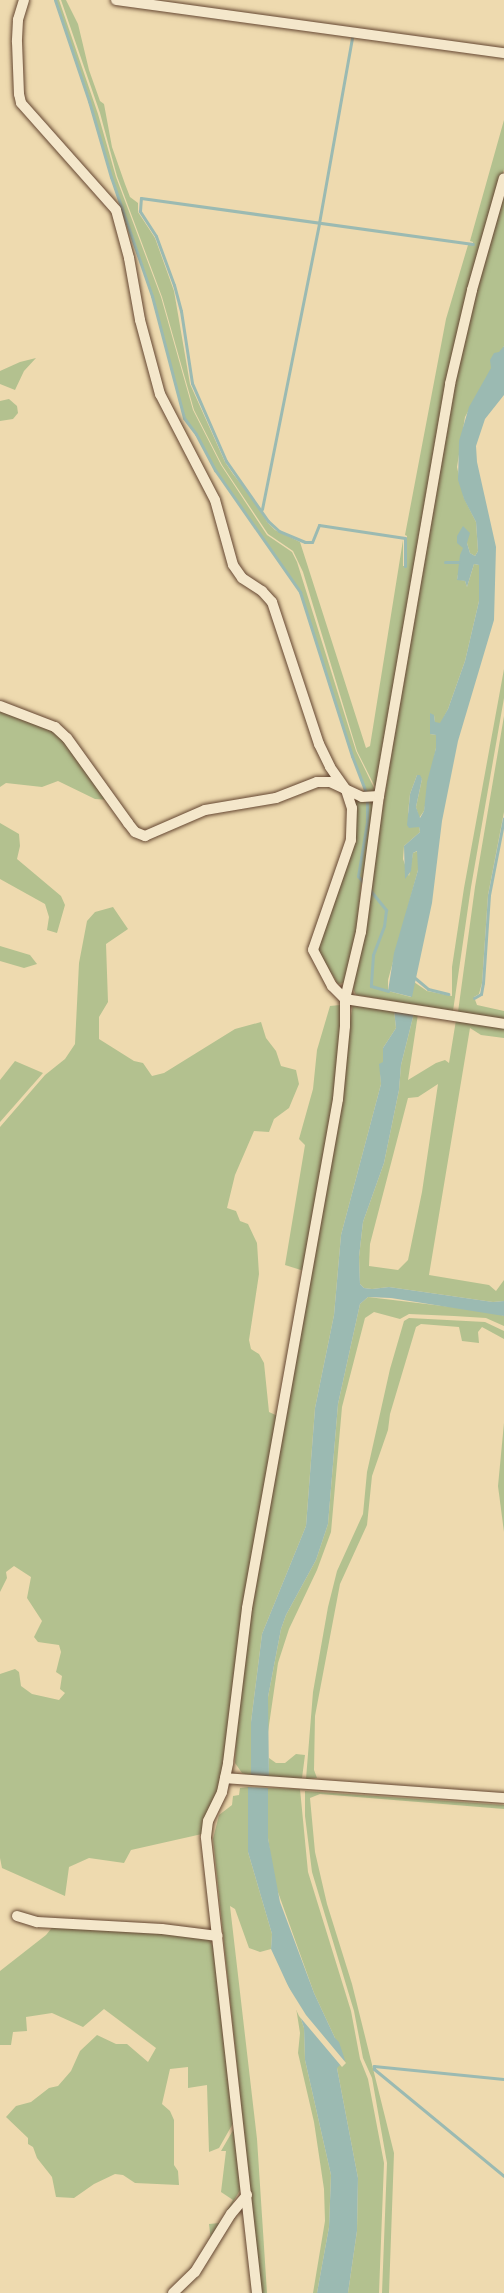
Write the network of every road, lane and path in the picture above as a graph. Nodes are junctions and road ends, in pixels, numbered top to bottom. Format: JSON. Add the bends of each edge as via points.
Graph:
{"nodes":[{"id":1,"x":24,"y":0,"type":"edge"},
{"id":2,"x":116,"y":0,"type":"edge"},
{"id":3,"x":504,"y":53,"type":"edge"},
{"id":4,"x":504,"y":178,"type":"edge"},
{"id":5,"x":0,"y":706,"type":"edge"},
{"id":6,"x":346,"y":790,"type":"junction"},
{"id":7,"x":370,"y":797,"type":"junction"},
{"id":8,"x":345,"y":999,"type":"junction"},
{"id":9,"x":504,"y":1024,"type":"edge"},
{"id":10,"x":225,"y":1778,"type":"junction"},
{"id":11,"x":504,"y":1798,"type":"edge"},
{"id":12,"x":18,"y":1916,"type":"dead end"},
{"id":13,"x":218,"y":1936,"type":"junction"},
{"id":14,"x":246,"y":2195,"type":"junction"},
{"id":15,"x":173,"y":2293,"type":"edge"},
{"id":16,"x":257,"y":2293,"type":"edge"}],
"edges":[{"from":1,"to":6,"type":"street","via":[[17,42],[21,103],[116,210],[160,394],[214,500],[233,565],[242,578],[272,602],[319,744]]},
{"from":2,"to":3,"type":"street"},
{"from":4,"to":7,"type":"street","via":[[450,384]]},
{"from":5,"to":6,"type":"street","via":[[55,727],[128,823],[145,836],[205,810],[267,801],[317,782],[330,782]]},
{"from":6,"to":7,"type":"street"},
{"from":6,"to":8,"type":"street","via":[[352,808],[351,840],[313,950],[332,986]]},
{"from":7,"to":8,"type":"street","via":[[361,932]]},
{"from":8,"to":9,"type":"street"},
{"from":8,"to":10,"type":"street","via":[[338,1100],[248,1608]]},
{"from":10,"to":11,"type":"street"},
{"from":10,"to":13,"type":"street","via":[[208,1821],[206,1837]]},
{"from":12,"to":13,"type":"street","via":[[37,1922]]},
{"from":13,"to":14,"type":"street"},
{"from":14,"to":15,"type":"street","via":[[195,2272]]},
{"from":14,"to":16,"type":"street"}]}
